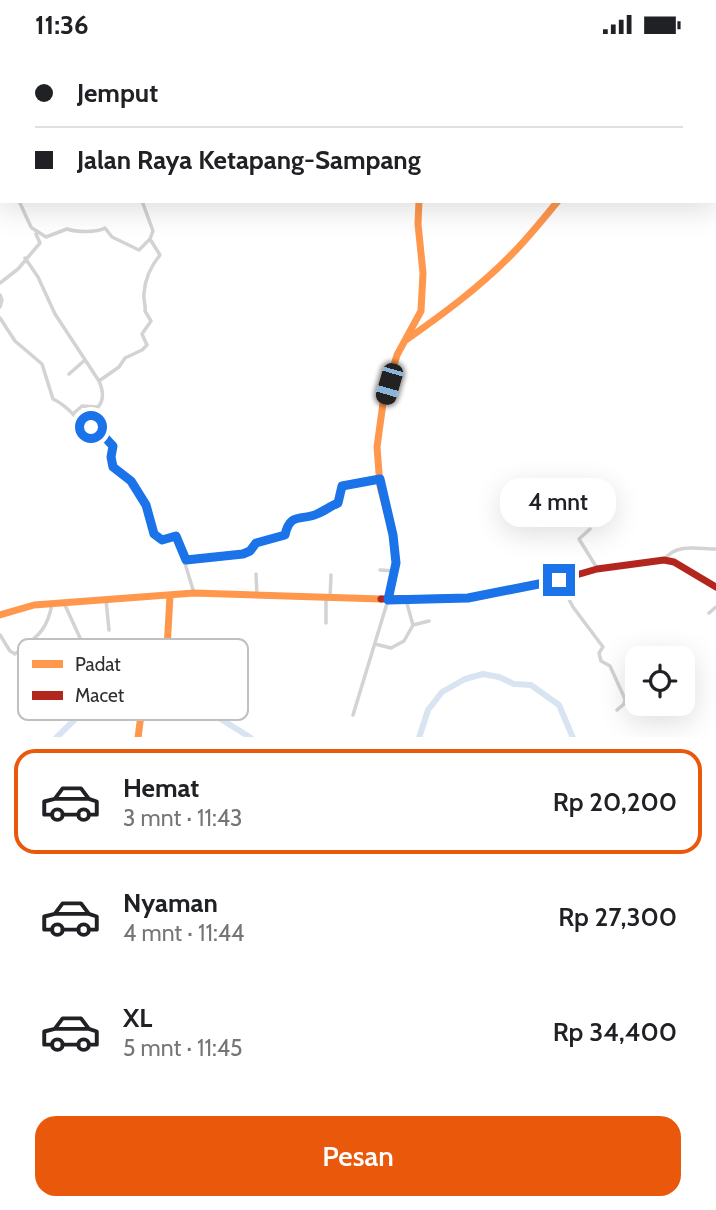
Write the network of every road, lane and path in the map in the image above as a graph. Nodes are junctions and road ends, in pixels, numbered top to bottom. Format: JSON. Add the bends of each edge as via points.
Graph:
{"nodes":[{"id":1,"x":20,"y":203,"type":"edge"},
{"id":2,"x":143,"y":203,"type":"edge"},
{"id":3,"x":419,"y":203,"type":"edge"},
{"id":4,"x":556,"y":203,"type":"edge"},
{"id":5,"x":32,"y":228,"type":"junction"},
{"id":6,"x":149,"y":239,"type":"junction"},
{"id":7,"x":25,"y":258,"type":"junction"},
{"id":8,"x":0,"y":283,"type":"edge"},
{"id":9,"x":0,"y":295,"type":"edge"},
{"id":10,"x":0,"y":307,"type":"edge"},
{"id":11,"x":0,"y":318,"type":"edge"},
{"id":12,"x":406,"y":340,"type":"junction"},
{"id":13,"x":85,"y":360,"type":"junction"},
{"id":14,"x":69,"y":374,"type":"dead end"},
{"id":15,"x":99,"y":381,"type":"junction"},
{"id":16,"x":74,"y":413,"type":"junction"},
{"id":17,"x":380,"y":479,"type":"junction"},
{"id":18,"x":590,"y":529,"type":"dead end"},
{"id":19,"x":716,"y":549,"type":"edge"},
{"id":20,"x":186,"y":560,"type":"junction"},
{"id":21,"x":664,"y":560,"type":"junction"},
{"id":22,"x":597,"y":569,"type":"junction"},
{"id":23,"x":380,"y":570,"type":"dead end"},
{"id":24,"x":395,"y":571,"type":"junction"},
{"id":25,"x":256,"y":574,"type":"dead end"},
{"id":26,"x":331,"y":575,"type":"dead end"},
{"id":27,"x":559,"y":580,"type":"junction"},
{"id":28,"x":716,"y":587,"type":"edge"},
{"id":29,"x":194,"y":593,"type":"junction"},
{"id":30,"x":257,"y":595,"type":"junction"},
{"id":31,"x":170,"y":596,"type":"junction"},
{"id":32,"x":328,"y":598,"type":"junction"},
{"id":33,"x":106,"y":600,"type":"junction"},
{"id":34,"x":388,"y":600,"type":"junction"},
{"id":35,"x":406,"y":600,"type":"junction"},
{"id":36,"x":64,"y":603,"type":"junction"},
{"id":37,"x":52,"y":604,"type":"junction"},
{"id":38,"x":716,"y":607,"type":"edge"},
{"id":39,"x":709,"y":613,"type":"dead end"},
{"id":40,"x":0,"y":615,"type":"edge"},
{"id":41,"x":429,"y":621,"type":"dead end"},
{"id":42,"x":326,"y":623,"type":"dead end"},
{"id":43,"x":413,"y":625,"type":"junction"},
{"id":44,"x":110,"y":629,"type":"dead end"},
{"id":45,"x":0,"y":635,"type":"edge"},
{"id":46,"x":32,"y":639,"type":"edge"},
{"id":47,"x":79,"y":639,"type":"edge"},
{"id":48,"x":167,"y":639,"type":"edge"},
{"id":49,"x":375,"y":644,"type":"junction"},
{"id":50,"x":18,"y":651,"type":"edge"},
{"id":51,"x":617,"y":710,"type":"dead end"},
{"id":52,"x":353,"y":715,"type":"dead end"}],
"edges":[{"from":1,"to":5,"type":"street"},
{"from":2,"to":6,"type":"street","via":[[153,231]]},
{"from":3,"to":12,"type":"main road","via":[[421,308]]},
{"from":4,"to":12,"type":"main road","via":[[490,275]]},
{"from":5,"to":6,"type":"street","via":[[46,237],[67,229],[76,233],[105,228],[112,237],[139,250]]},
{"from":5,"to":7,"type":"street","via":[[40,241]]},
{"from":6,"to":15,"type":"street","via":[[160,255],[151,266],[144,293],[151,321],[142,333],[147,346]]},
{"from":7,"to":8,"type":"street"},
{"from":7,"to":13,"type":"street"},
{"from":9,"to":10,"type":"street"},
{"from":11,"to":16,"type":"street","via":[[15,341],[42,364],[53,399]]},
{"from":12,"to":17,"type":"main road","via":[[383,403],[377,447]]},
{"from":13,"to":14,"type":"street"},
{"from":13,"to":15,"type":"street"},
{"from":15,"to":16,"type":"street","via":[[100,406],[82,406]]},
{"from":16,"to":20,"type":"street","via":[[112,444],[113,467],[131,481],[146,505],[153,533],[162,540],[176,536]]},
{"from":17,"to":20,"type":"street","via":[[342,486],[338,503],[294,520],[285,535],[256,543],[243,554]]},
{"from":17,"to":24,"type":"main road","via":[[395,545]]},
{"from":18,"to":22,"type":"street","via":[[579,539]]},
{"from":19,"to":21,"type":"street","via":[[679,548]]},
{"from":20,"to":29,"type":"street"},
{"from":21,"to":22,"type":"main road"},
{"from":21,"to":28,"type":"main road"},
{"from":22,"to":27,"type":"main road"},
{"from":23,"to":24,"type":"street"},
{"from":24,"to":34,"type":"main road"},
{"from":25,"to":30,"type":"street"},
{"from":26,"to":32,"type":"street"},
{"from":27,"to":35,"type":"main road","via":[[468,598]]},
{"from":27,"to":51,"type":"street","via":[[604,647],[599,653],[601,661],[610,666],[625,699]]},
{"from":29,"to":30,"type":"main road"},
{"from":29,"to":31,"type":"main road"},
{"from":30,"to":32,"type":"main road"},
{"from":31,"to":33,"type":"main road"},
{"from":31,"to":48,"type":"main road"},
{"from":32,"to":34,"type":"main road"},
{"from":32,"to":42,"type":"street"},
{"from":33,"to":36,"type":"main road"},
{"from":33,"to":44,"type":"street"},
{"from":34,"to":35,"type":"main road"},
{"from":34,"to":49,"type":"street"},
{"from":35,"to":43,"type":"street"},
{"from":36,"to":37,"type":"main road"},
{"from":36,"to":47,"type":"street"},
{"from":37,"to":40,"type":"main road"},
{"from":37,"to":46,"type":"street","via":[[47,626]]},
{"from":38,"to":39,"type":"street"},
{"from":41,"to":43,"type":"street"},
{"from":43,"to":49,"type":"street","via":[[398,645],[385,648]]},
{"from":45,"to":50,"type":"street","via":[[10,651]]},
{"from":49,"to":52,"type":"street"}]}
